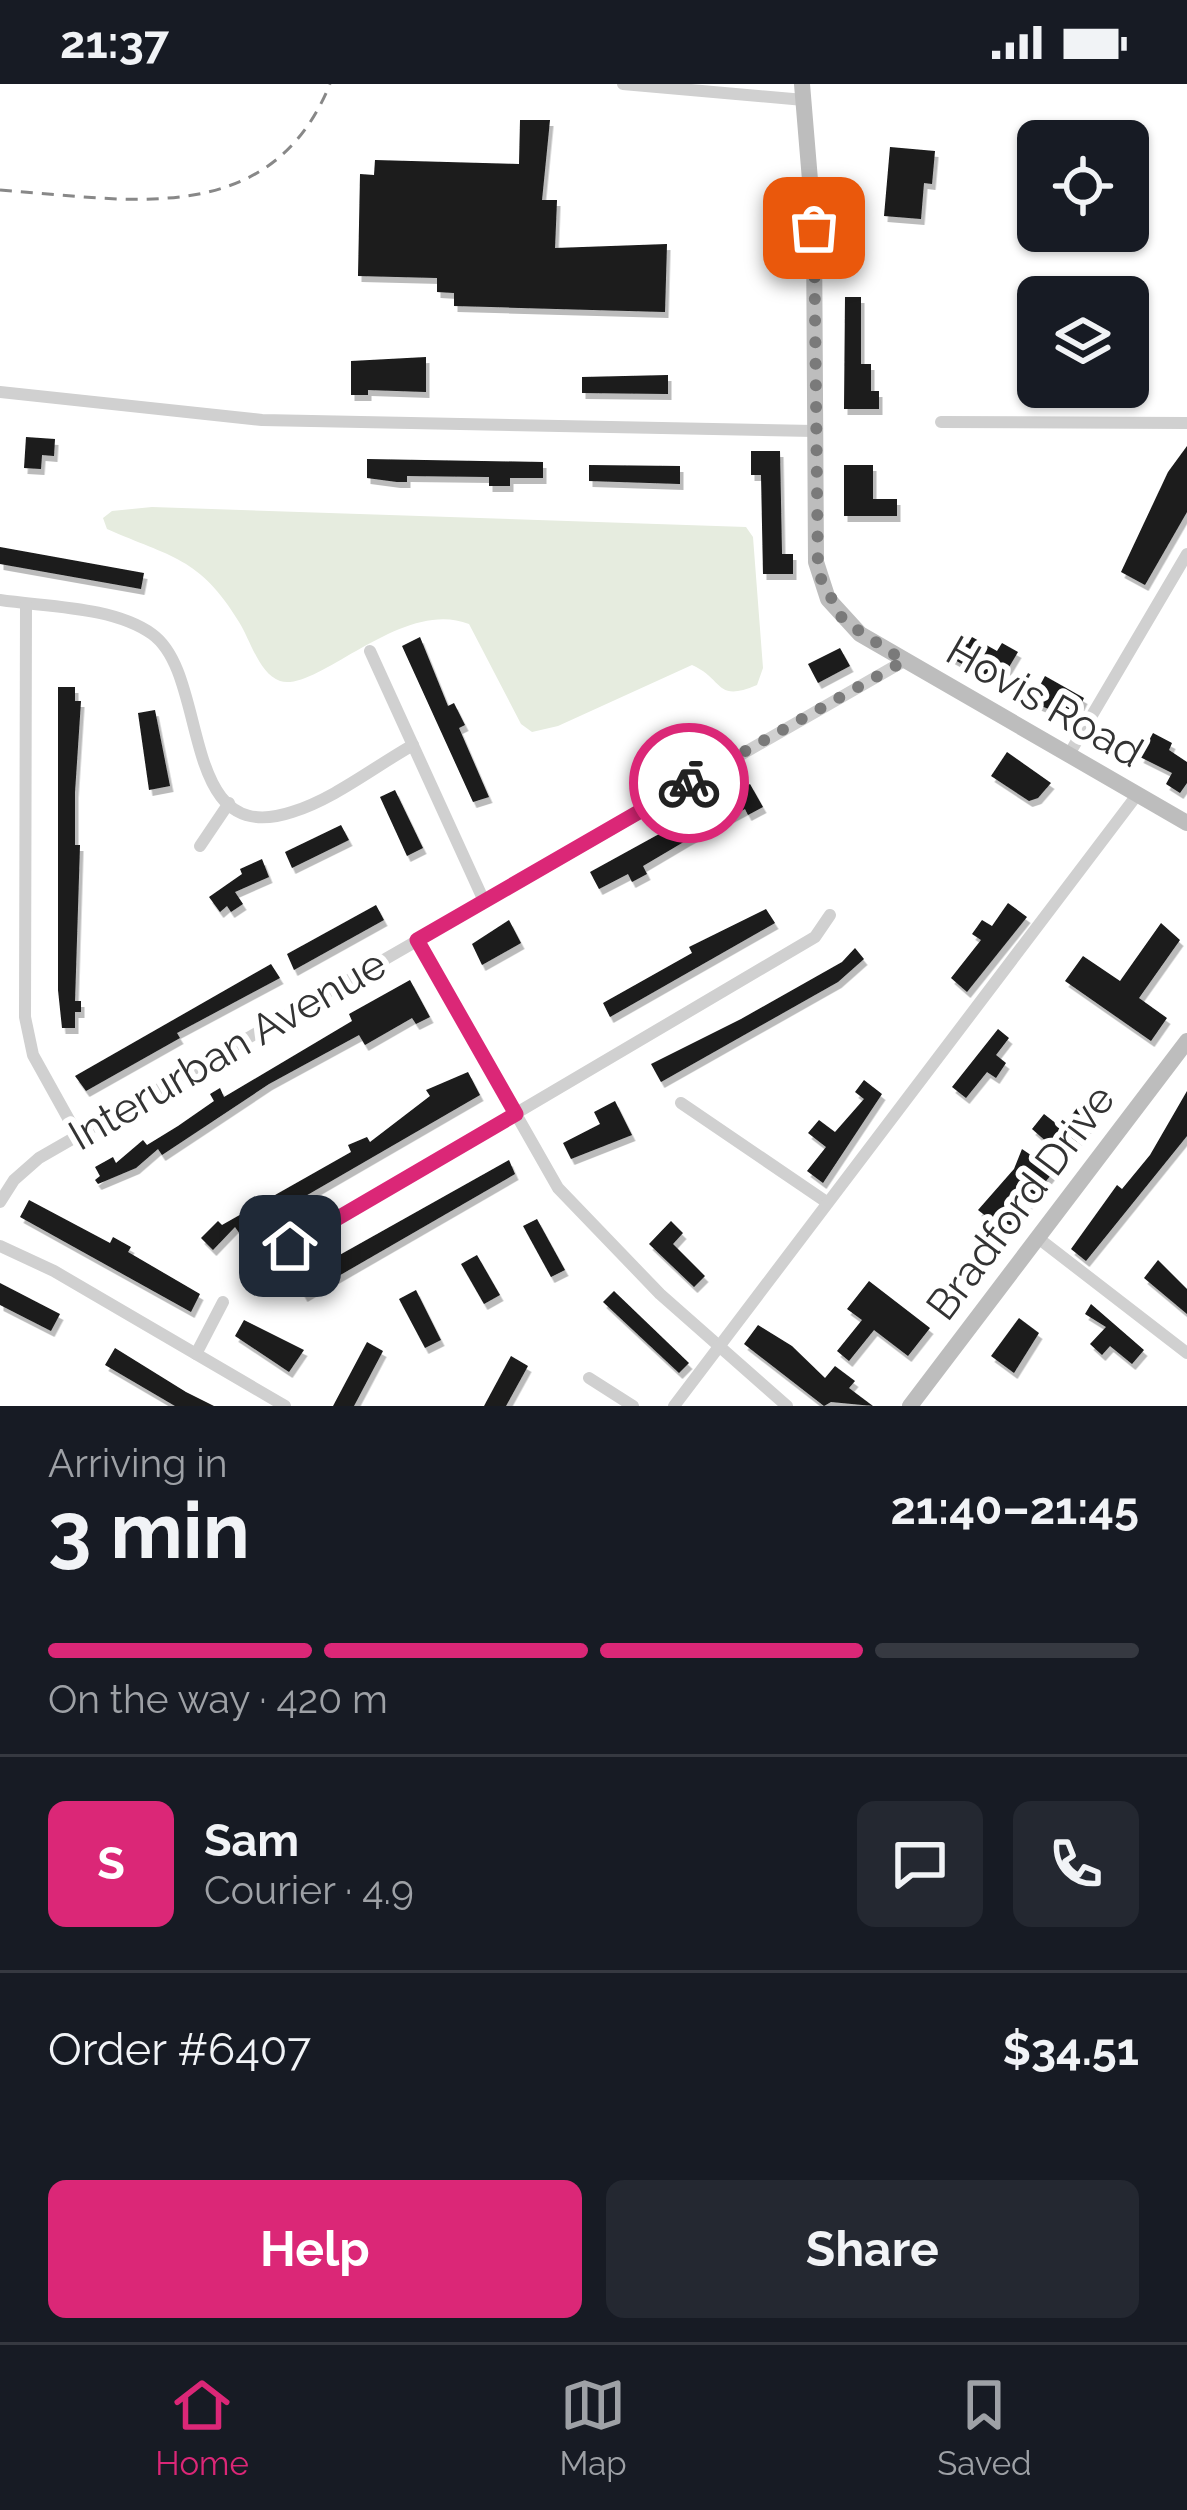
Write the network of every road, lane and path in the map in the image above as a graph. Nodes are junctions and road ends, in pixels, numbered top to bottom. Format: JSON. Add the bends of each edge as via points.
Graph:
{"nodes":[{"id":1,"x":623,"y":84,"type":"edge"},
{"id":2,"x":803,"y":92,"type":"edge"},
{"id":3,"x":0,"y":392,"type":"edge"},
{"id":4,"x":941,"y":422,"type":"dead end"},
{"id":5,"x":1187,"y":423,"type":"edge"},
{"id":6,"x":814,"y":431,"type":"junction"},
{"id":7,"x":1187,"y":554,"type":"edge"},
{"id":8,"x":0,"y":600,"type":"edge"},
{"id":9,"x":26,"y":604,"type":"junction"},
{"id":10,"x":370,"y":651,"type":"dead end"},
{"id":11,"x":904,"y":661,"type":"junction"},
{"id":12,"x":412,"y":745,"type":"junction"},
{"id":13,"x":1068,"y":756,"type":"junction"},
{"id":14,"x":1136,"y":795,"type":"junction"},
{"id":15,"x":229,"y":803,"type":"junction"},
{"id":16,"x":1187,"y":824,"type":"edge"},
{"id":17,"x":200,"y":846,"type":"dead end"},
{"id":18,"x":484,"y":901,"type":"junction"},
{"id":19,"x":830,"y":915,"type":"dead end"},
{"id":20,"x":417,"y":940,"type":"junction"},
{"id":21,"x":1186,"y":1042,"type":"edge"},
{"id":22,"x":681,"y":1102,"type":"dead end"},
{"id":23,"x":516,"y":1114,"type":"junction"},
{"id":24,"x":77,"y":1136,"type":"junction"},
{"id":25,"x":0,"y":1202,"type":"edge"},
{"id":26,"x":826,"y":1202,"type":"junction"},
{"id":27,"x":1038,"y":1238,"type":"junction"},
{"id":28,"x":0,"y":1246,"type":"edge"},
{"id":29,"x":252,"y":1269,"type":"dead end"},
{"id":30,"x":223,"y":1302,"type":"dead end"},
{"id":31,"x":718,"y":1349,"type":"junction"},
{"id":32,"x":1187,"y":1353,"type":"edge"},
{"id":33,"x":196,"y":1354,"type":"junction"},
{"id":34,"x":589,"y":1378,"type":"dead end"},
{"id":35,"x":285,"y":1406,"type":"edge"},
{"id":36,"x":633,"y":1406,"type":"edge"},
{"id":37,"x":674,"y":1406,"type":"edge"},
{"id":38,"x":787,"y":1406,"type":"edge"},
{"id":39,"x":910,"y":1406,"type":"edge"}],
"edges":[{"from":1,"to":2,"type":"street"},
{"from":2,"to":6,"type":"street","name":"Hovis Road","via":[[814,228]]},
{"from":3,"to":6,"type":"street","via":[[262,420]]},
{"from":4,"to":5,"type":"street"},
{"from":6,"to":11,"type":"street","name":"Hovis Road","via":[[816,562],[824,592],[843,620]]},
{"from":7,"to":13,"type":"street"},
{"from":8,"to":9,"type":"street"},
{"from":9,"to":15,"type":"street","via":[[132,624],[168,648],[186,687],[201,764]]},
{"from":9,"to":24,"type":"street","via":[[25,1017],[33,1055]]},
{"from":10,"to":12,"type":"street"},
{"from":11,"to":13,"type":"street","name":"Hovis Road"},
{"from":11,"to":18,"type":"street","name":"Interurban Avenue"},
{"from":12,"to":15,"type":"street","via":[[290,813],[259,815]]},
{"from":12,"to":18,"type":"street"},
{"from":13,"to":14,"type":"street","name":"Hovis Road"},
{"from":14,"to":16,"type":"street","name":"Hovis Road"},
{"from":14,"to":26,"type":"street"},
{"from":15,"to":17,"type":"street"},
{"from":18,"to":20,"type":"street","name":"Interurban Avenue"},
{"from":19,"to":23,"type":"street","via":[[815,937]]},
{"from":20,"to":23,"type":"street"},
{"from":20,"to":24,"type":"street","name":"Interurban Avenue"},
{"from":21,"to":27,"type":"street","name":"Bradford Drive"},
{"from":22,"to":26,"type":"street"},
{"from":23,"to":29,"type":"street"},
{"from":23,"to":31,"type":"street","via":[[575,1209]]},
{"from":24,"to":25,"type":"street","name":"Interurban Avenue","via":[[29,1165]]},
{"from":26,"to":31,"type":"street"},
{"from":27,"to":32,"type":"street"},
{"from":27,"to":39,"type":"street","name":"Bradford Drive"},
{"from":28,"to":33,"type":"street"},
{"from":30,"to":33,"type":"street"},
{"from":31,"to":37,"type":"street"},
{"from":31,"to":38,"type":"street"},
{"from":33,"to":35,"type":"street"},
{"from":34,"to":36,"type":"street"}]}
